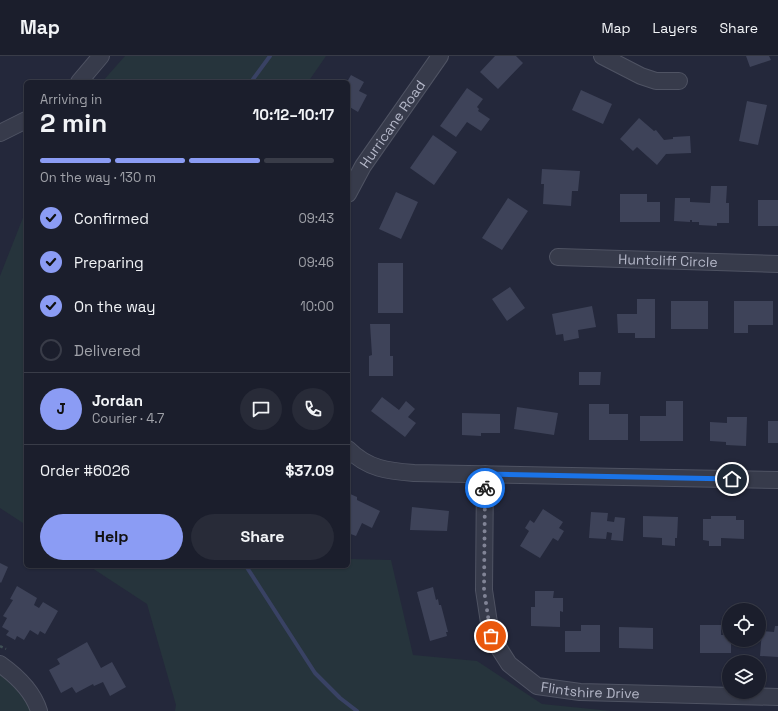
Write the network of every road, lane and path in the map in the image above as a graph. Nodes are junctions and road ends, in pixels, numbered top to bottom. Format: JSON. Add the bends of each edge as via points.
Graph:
{"nodes":[{"id":1,"x":102,"y":56,"type":"edge"},
{"id":2,"x":440,"y":56,"type":"edge"},
{"id":3,"x":602,"y":56,"type":"edge"},
{"id":4,"x":81,"y":80,"type":"edge"},
{"id":5,"x":679,"y":81,"type":"dead end"},
{"id":6,"x":24,"y":121,"type":"edge"},
{"id":7,"x":0,"y":133,"type":"edge"},
{"id":8,"x":350,"y":190,"type":"edge"},
{"id":9,"x":558,"y":257,"type":"dead end"},
{"id":10,"x":778,"y":264,"type":"edge"},
{"id":11,"x":350,"y":451,"type":"edge"},
{"id":12,"x":485,"y":474,"type":"junction"},
{"id":13,"x":778,"y":480,"type":"edge"},
{"id":14,"x":0,"y":664,"type":"edge"},
{"id":15,"x":778,"y":697,"type":"edge"},
{"id":16,"x":39,"y":711,"type":"edge"}],
"edges":[{"from":1,"to":4,"type":"street"},
{"from":2,"to":8,"type":"street","name":"Hurricane Road","via":[[362,166]]},
{"from":3,"to":5,"type":"street","via":[[656,81]]},
{"from":6,"to":7,"type":"street"},
{"from":9,"to":10,"type":"street","name":"Huntcliff Circle"},
{"from":11,"to":12,"type":"street","via":[[365,462],[388,471]]},
{"from":12,"to":13,"type":"street"},
{"from":12,"to":15,"type":"street","name":"Flintshire Drive","via":[[484,590],[491,636],[508,664],[538,686],[580,692]]},
{"from":14,"to":16,"type":"street","via":[[26,686]]}]}
